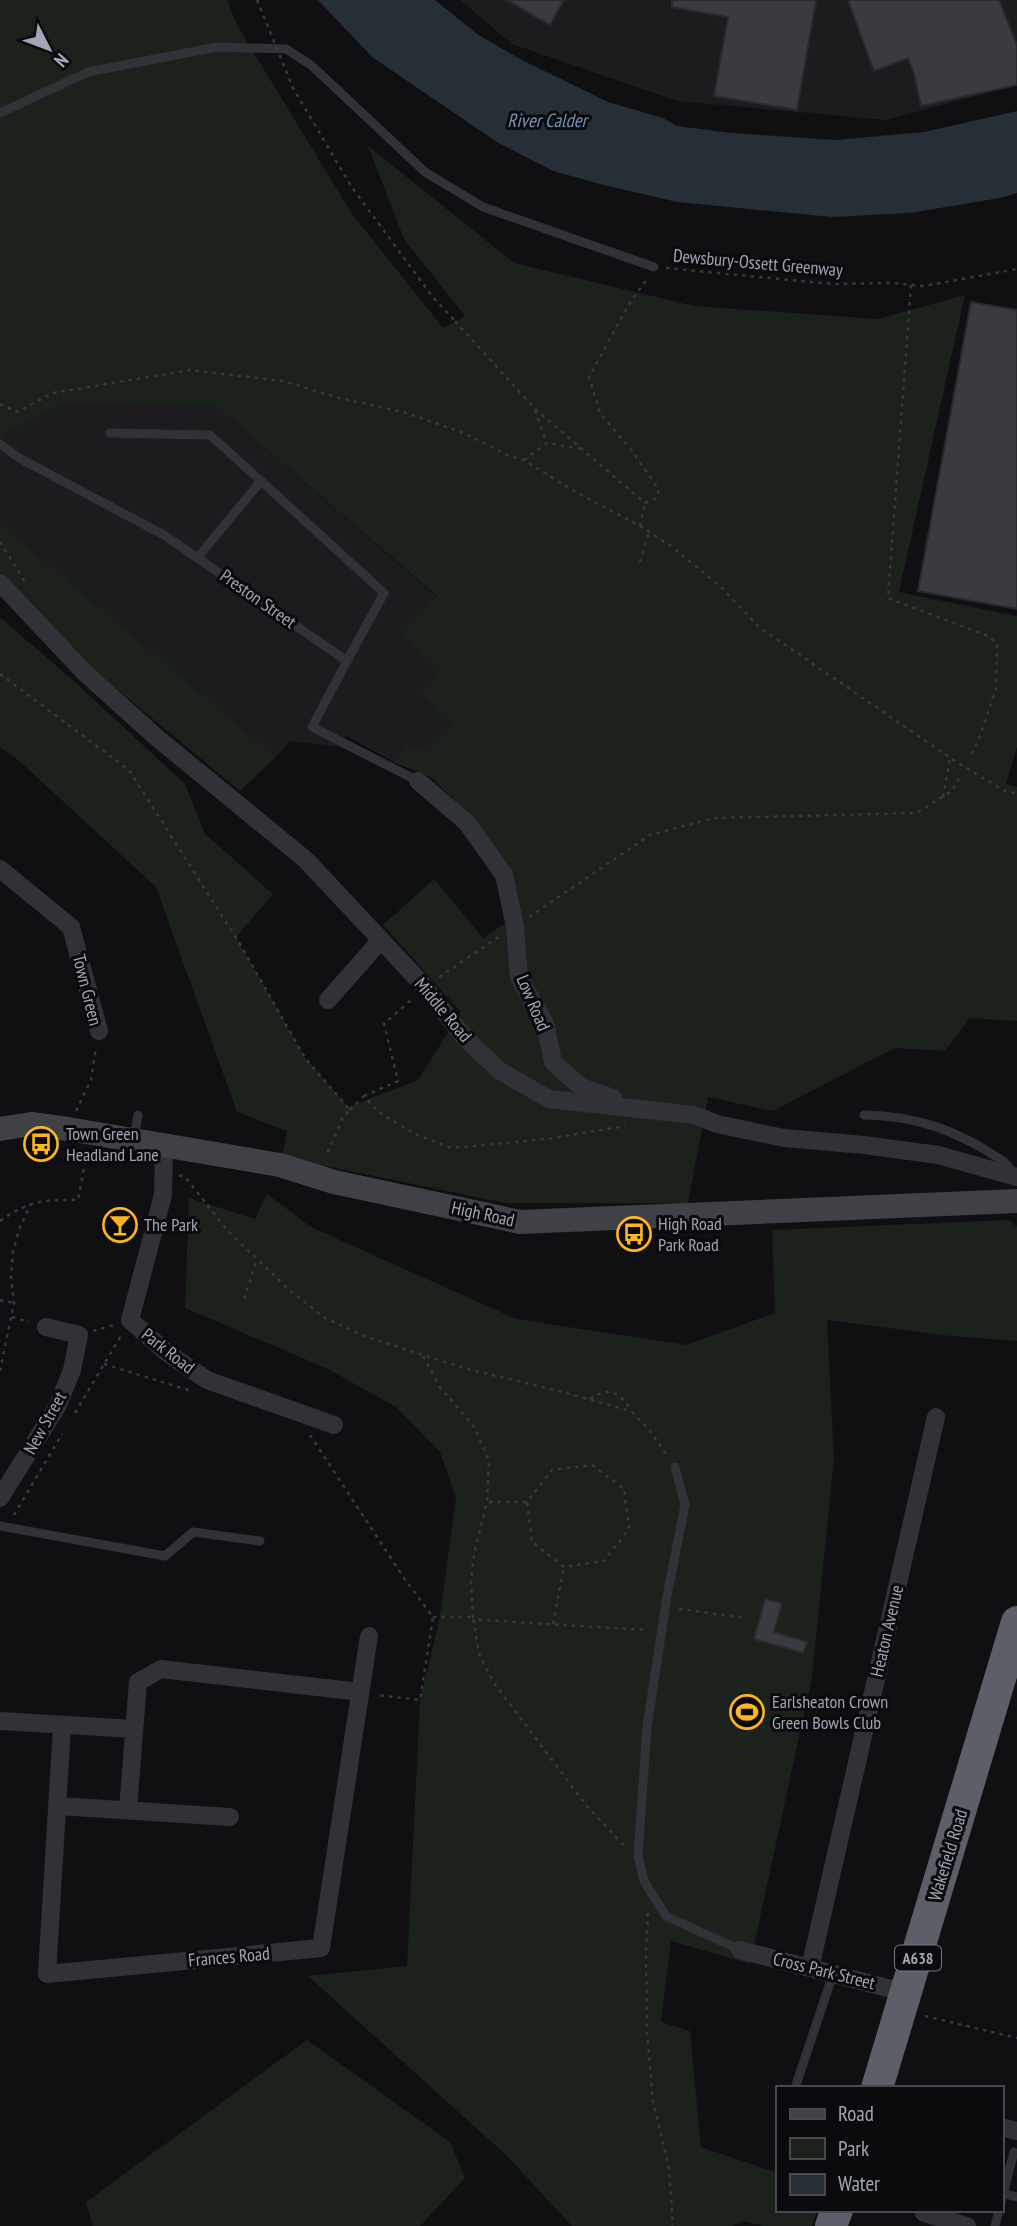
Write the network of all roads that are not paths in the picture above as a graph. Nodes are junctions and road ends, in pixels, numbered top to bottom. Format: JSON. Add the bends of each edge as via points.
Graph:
{"nodes":[{"id":1,"x":0,"y":113,"type":"edge"},
{"id":2,"x":654,"y":267,"type":"road end"},
{"id":3,"x":110,"y":433,"type":"dead end"},
{"id":4,"x":0,"y":444,"type":"edge"},
{"id":5,"x":261,"y":481,"type":"junction"},
{"id":6,"x":198,"y":557,"type":"junction"},
{"id":7,"x":0,"y":583,"type":"edge"},
{"id":8,"x":347,"y":661,"type":"junction"},
{"id":9,"x":418,"y":781,"type":"joint"},
{"id":10,"x":3,"y":878,"type":"edge"},
{"id":11,"x":380,"y":941,"type":"junction"},
{"id":12,"x":328,"y":1000,"type":"dead end"},
{"id":13,"x":99,"y":1031,"type":"road end"},
{"id":14,"x":138,"y":1115,"type":"dead end"},
{"id":15,"x":694,"y":1115,"type":"junction"},
{"id":16,"x":864,"y":1115,"type":"dead end"},
{"id":17,"x":0,"y":1129,"type":"edge"},
{"id":18,"x":133,"y":1140,"type":"junction"},
{"id":19,"x":164,"y":1157,"type":"junction"},
{"id":20,"x":1014,"y":1176,"type":"edge"},
{"id":21,"x":1017,"y":1201,"type":"edge"},
{"id":22,"x":46,"y":1327,"type":"dead end"},
{"id":23,"x":936,"y":1417,"type":"dead end"},
{"id":24,"x":334,"y":1425,"type":"dead end"},
{"id":25,"x":675,"y":1467,"type":"road end"},
{"id":26,"x":0,"y":1498,"type":"edge"},
{"id":27,"x":0,"y":1526,"type":"edge"},
{"id":28,"x":260,"y":1541,"type":"dead end"},
{"id":29,"x":1017,"y":1622,"type":"edge"},
{"id":30,"x":369,"y":1636,"type":"dead end"},
{"id":31,"x":360,"y":1692,"type":"junction"},
{"id":32,"x":0,"y":1721,"type":"edge"},
{"id":33,"x":62,"y":1726,"type":"junction"},
{"id":34,"x":134,"y":1729,"type":"junction"},
{"id":35,"x":58,"y":1806,"type":"junction"},
{"id":36,"x":128,"y":1810,"type":"junction"},
{"id":37,"x":230,"y":1817,"type":"dead end"},
{"id":38,"x":740,"y":1950,"type":"joint"},
{"id":39,"x":810,"y":1968,"type":"junction"},
{"id":40,"x":833,"y":1973,"type":"junction"},
{"id":41,"x":904,"y":2001,"type":"junction"},
{"id":42,"x":797,"y":2086,"type":"edge"},
{"id":43,"x":878,"y":2086,"type":"edge"},
{"id":44,"x":1014,"y":2152,"type":"dead end"},
{"id":45,"x":1003,"y":2192,"type":"edge"},
{"id":46,"x":924,"y":2213,"type":"dead end"},
{"id":47,"x":967,"y":2226,"type":"edge"}],
"edges":[{"from":1,"to":2,"type":"lane","via":[[88,72],[218,47],[286,48],[311,65],[425,172],[482,207]]},
{"from":3,"to":5,"type":"lane","via":[[210,435]]},
{"from":4,"to":6,"type":"lane","name":"Preston Street"},
{"from":5,"to":6,"type":"lane"},
{"from":5,"to":8,"type":"lane","via":[[384,593]]},
{"from":6,"to":8,"type":"lane","name":"Preston Street"},
{"from":7,"to":11,"type":"street","name":"Middle Road","via":[[84,673],[306,860]]},
{"from":8,"to":9,"type":"lane","via":[[312,727]]},
{"from":9,"to":15,"type":"street","name":"Low Road","via":[[467,823],[504,875],[515,926],[519,978],[545,1023],[553,1062],[581,1087],[620,1100],[679,1106]]},
{"from":10,"to":13,"type":"street","name":"Town Green","via":[[71,927]]},
{"from":11,"to":12,"type":"street"},
{"from":11,"to":15,"type":"street","name":"Middle Road","via":[[500,1071],[549,1098]]},
{"from":14,"to":18,"type":"lane"},
{"from":15,"to":20,"type":"street","name":"Middle Road","via":[[784,1138],[938,1156]]},
{"from":16,"to":20,"type":"lane","via":[[912,1119],[951,1131],[1003,1161]]},
{"from":17,"to":18,"type":"street","name":"High Road","via":[[31,1124]]},
{"from":18,"to":19,"type":"street","name":"High Road"},
{"from":19,"to":21,"type":"street","name":"High Road","via":[[280,1165],[334,1182],[520,1222]]},
{"from":19,"to":24,"type":"street","name":"Park Road","via":[[163,1195],[130,1320],[206,1380]]},
{"from":22,"to":26,"type":"street","name":"New Street","via":[[79,1335],[72,1370],[58,1405]]},
{"from":23,"to":39,"type":"street","name":"Heaton Avenue"},
{"from":25,"to":38,"type":"lane","via":[[685,1505],[648,1727],[638,1855],[645,1881],[666,1916]]},
{"from":27,"to":28,"type":"lane","via":[[164,1556],[192,1532]]},
{"from":29,"to":41,"type":"highway","name":"Wakefield Road","number":"A638"},
{"from":30,"to":31,"type":"street","name":"Frances Road"},
{"from":31,"to":34,"type":"street","via":[[162,1670],[138,1682]]},
{"from":31,"to":35,"type":"street","name":"Frances Road","via":[[321,1948],[47,1974]]},
{"from":32,"to":33,"type":"street"},
{"from":33,"to":34,"type":"street"},
{"from":33,"to":35,"type":"street","name":"Frances Road"},
{"from":34,"to":36,"type":"street"},
{"from":35,"to":36,"type":"street"},
{"from":36,"to":37,"type":"street"},
{"from":38,"to":39,"type":"street","name":"Cross Park Street"},
{"from":39,"to":40,"type":"street","name":"Cross Park Street"},
{"from":40,"to":41,"type":"street","name":"Cross Park Street"},
{"from":40,"to":42,"type":"lane"},
{"from":41,"to":43,"type":"highway","name":"Wakefield Road","number":"A638"},
{"from":44,"to":45,"type":"lane"},
{"from":46,"to":47,"type":"street"}]}
